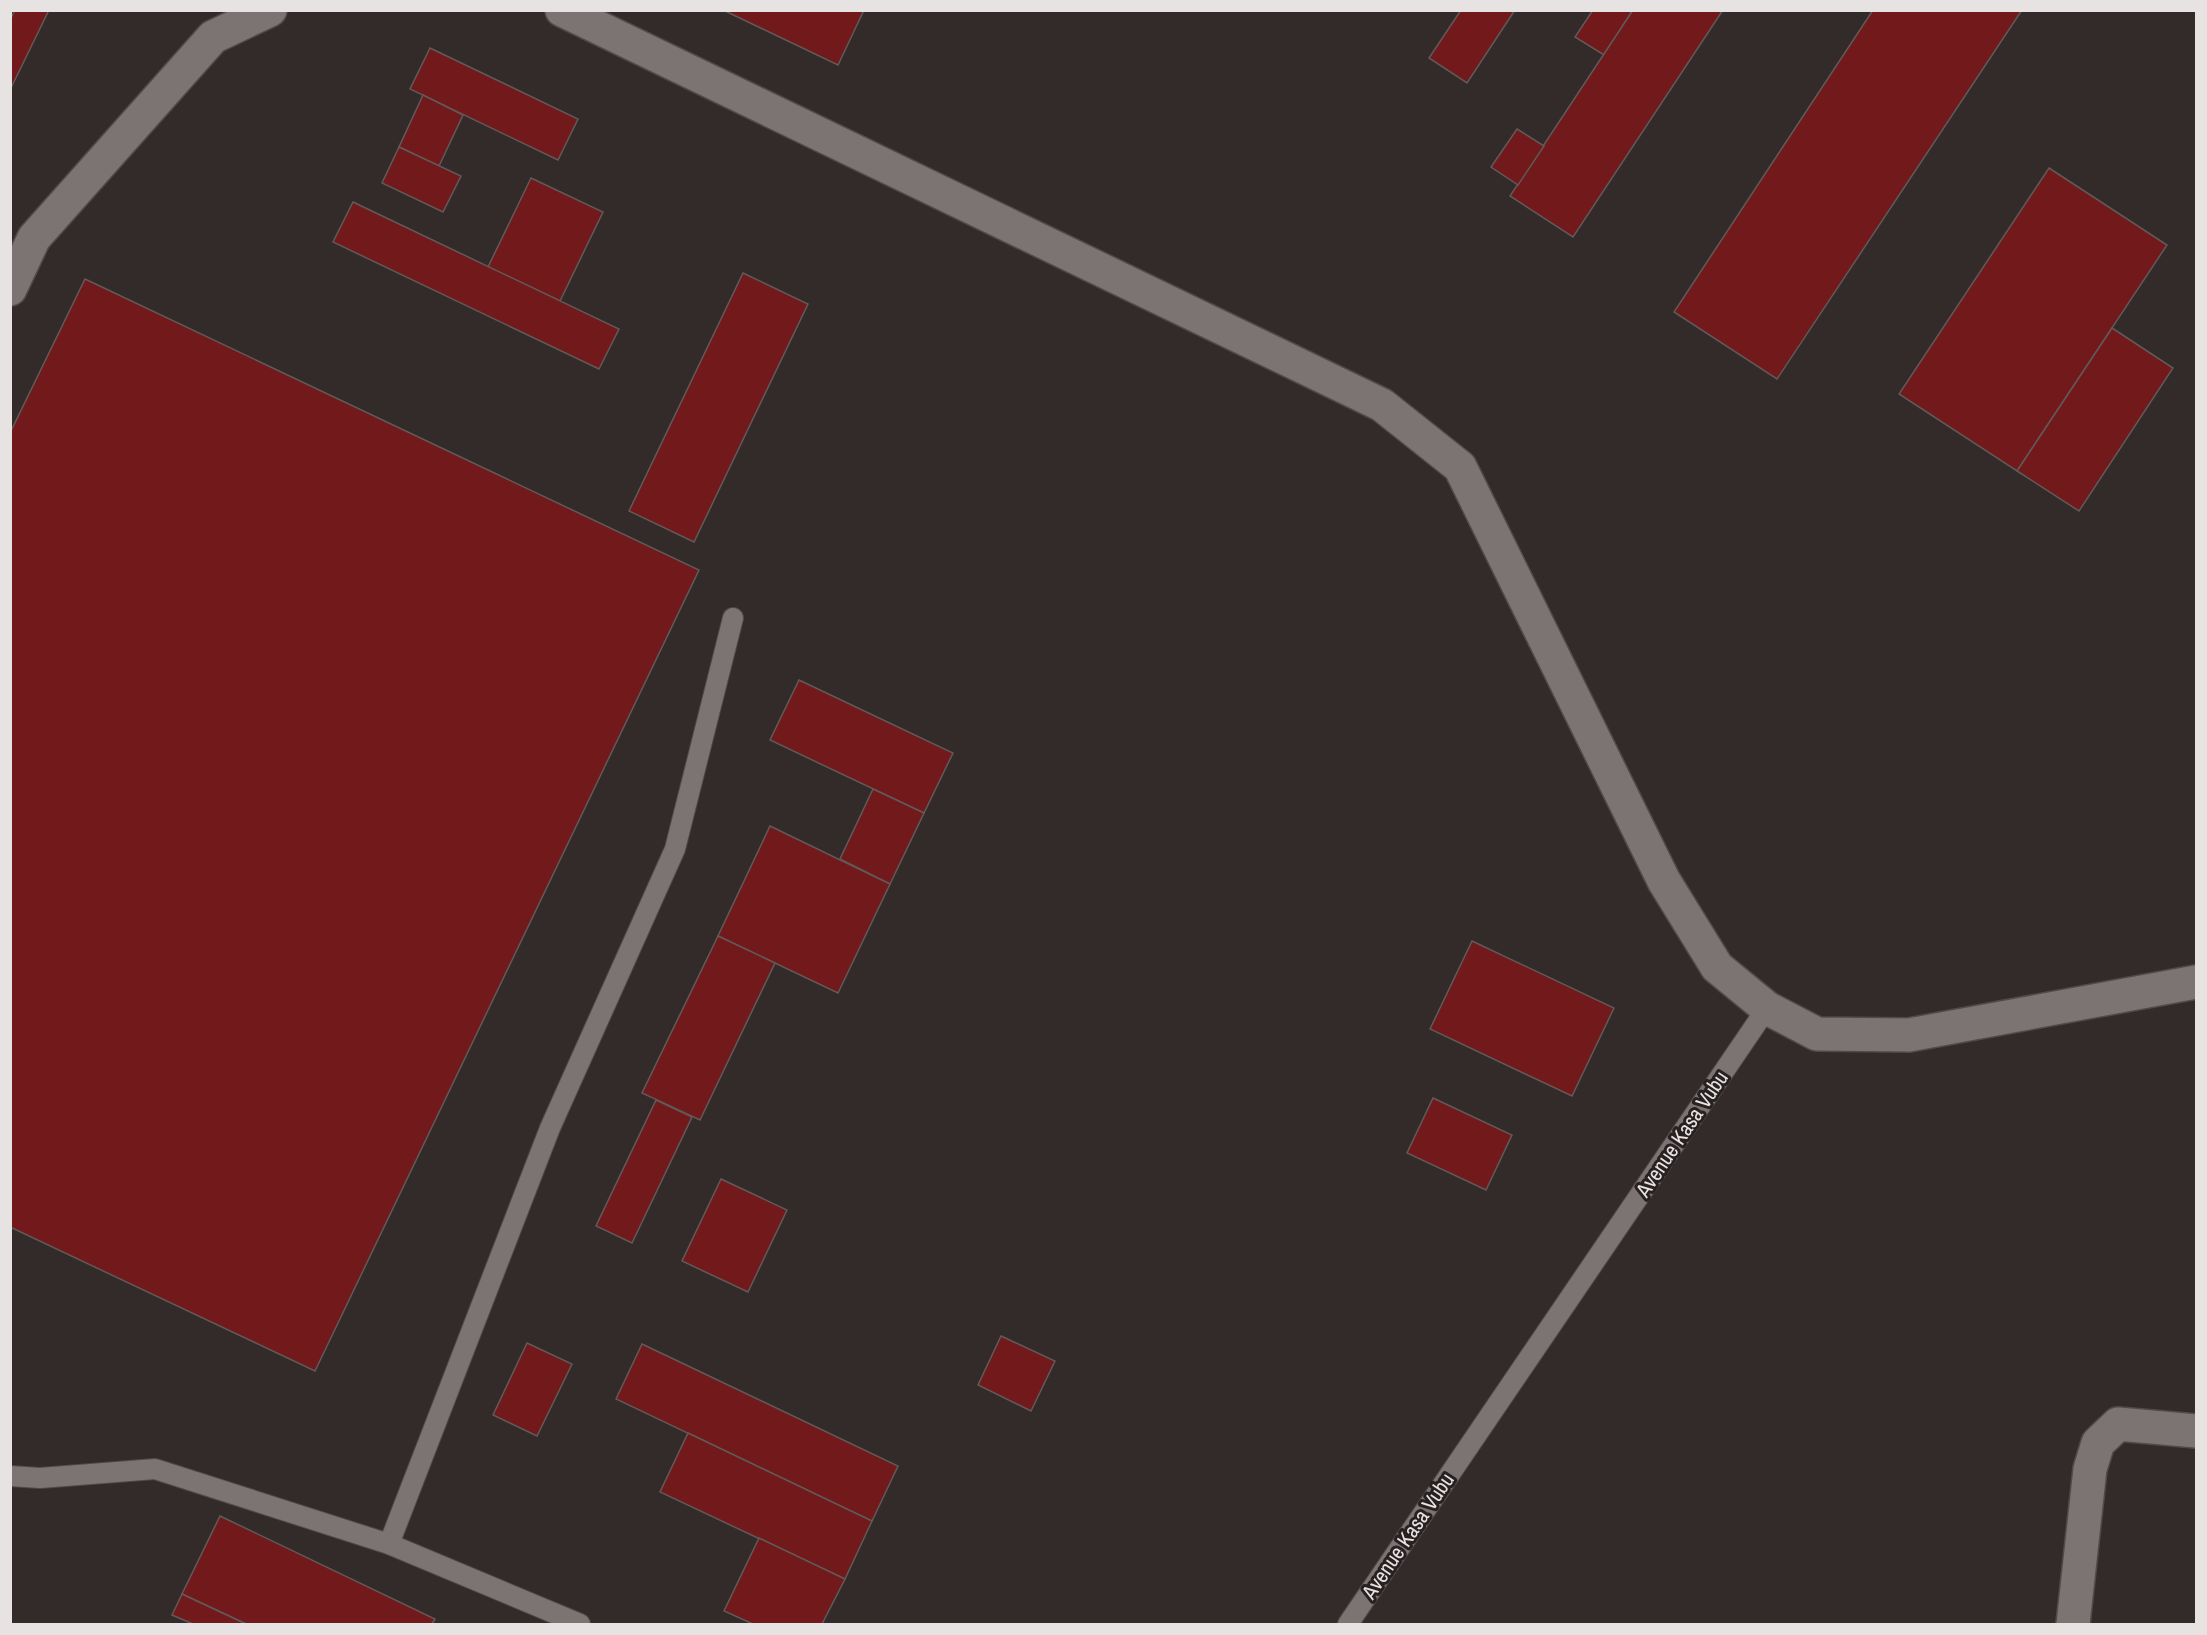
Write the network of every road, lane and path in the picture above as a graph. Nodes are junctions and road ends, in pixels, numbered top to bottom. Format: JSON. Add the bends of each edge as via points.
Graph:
{"nodes":[{"id":1,"x":270,"y":10,"type":"edge"},
{"id":2,"x":562,"y":10,"type":"edge"},
{"id":3,"x":10,"y":289,"type":"edge"},
{"id":4,"x":733,"y":618,"type":"dead end"},
{"id":5,"x":2196,"y":982,"type":"edge"},
{"id":6,"x":1767,"y":1008,"type":"junction"},
{"id":7,"x":2196,"y":1431,"type":"edge"},
{"id":8,"x":10,"y":1476,"type":"edge"},
{"id":9,"x":389,"y":1544,"type":"junction"},
{"id":10,"x":580,"y":1624,"type":"edge"},
{"id":11,"x":1348,"y":1624,"type":"edge"},
{"id":12,"x":2073,"y":1624,"type":"edge"}],
"edges":[{"from":1,"to":3,"type":"street","via":[[213,37],[34,238]]},
{"from":2,"to":6,"type":"street","via":[[1382,405],[1460,467],[1664,881],[1717,967]]},
{"from":4,"to":9,"type":"lane","via":[[675,849],[550,1128]]},
{"from":5,"to":6,"type":"street","via":[[1909,1035],[1817,1034]]},
{"from":6,"to":11,"type":"lane","name":"Avenue Kasa Vubu"},
{"from":7,"to":12,"type":"street","via":[[2118,1424],[2098,1443],[2090,1469]]},
{"from":8,"to":9,"type":"lane","via":[[40,1478],[155,1469]]},
{"from":9,"to":10,"type":"lane"}]}
